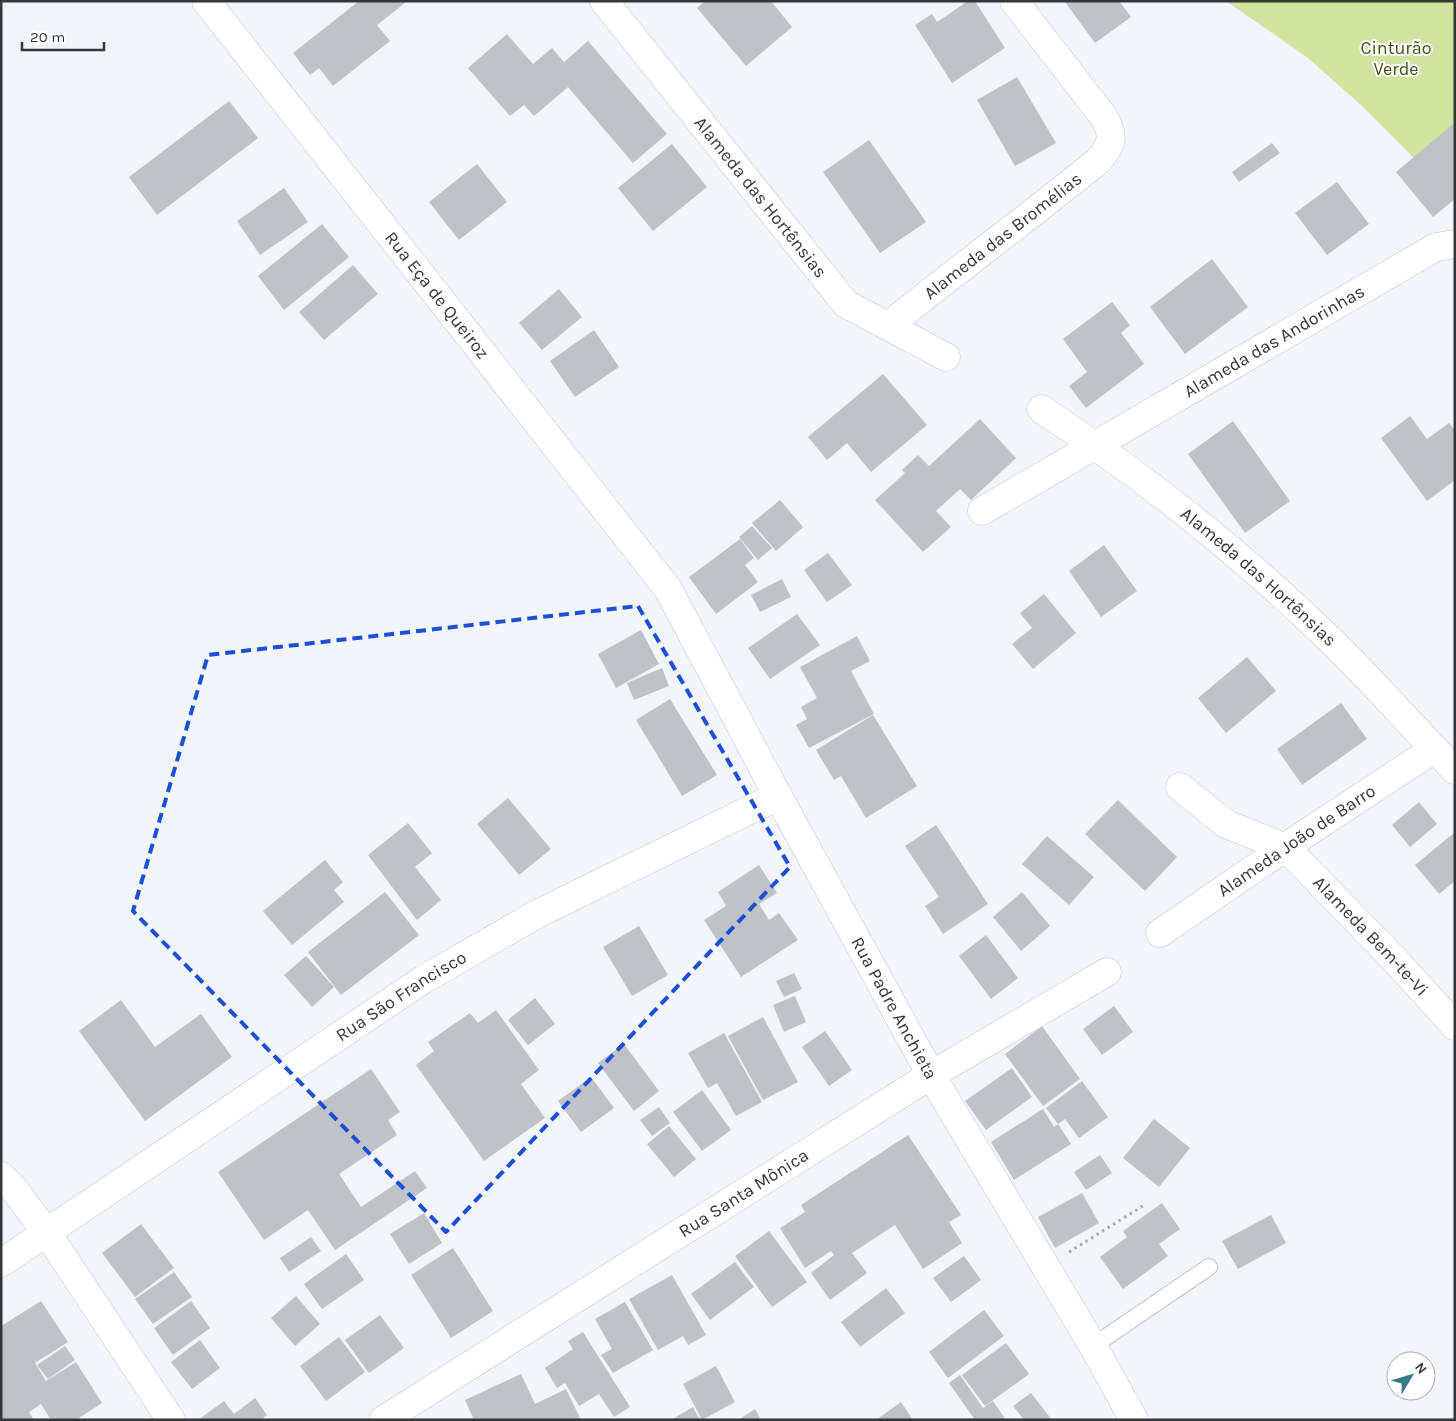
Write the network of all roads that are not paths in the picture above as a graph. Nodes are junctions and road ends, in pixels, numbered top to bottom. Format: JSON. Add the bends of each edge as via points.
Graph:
{"nodes":[{"id":1,"x":206,"y":1,"type":"edge"},
{"id":2,"x":604,"y":1,"type":"edge"},
{"id":3,"x":1014,"y":1,"type":"edge"},
{"id":4,"x":1455,"y":244,"type":"edge"},
{"id":5,"x":888,"y":326,"type":"junction"},
{"id":6,"x":946,"y":357,"type":"dead end"},
{"id":7,"x":1041,"y":409,"type":"dead end"},
{"id":8,"x":1096,"y":445,"type":"junction"},
{"id":9,"x":982,"y":510,"type":"dead end"},
{"id":10,"x":668,"y":589,"type":"joint"},
{"id":11,"x":1434,"y":749,"type":"junction"},
{"id":12,"x":1455,"y":770,"type":"edge"},
{"id":13,"x":1180,"y":787,"type":"dead end"},
{"id":14,"x":778,"y":796,"type":"junction"},
{"id":15,"x":1286,"y":848,"type":"junction"},
{"id":16,"x":1160,"y":933,"type":"dead end"},
{"id":17,"x":1107,"y":972,"type":"dead end"},
{"id":18,"x":1455,"y":1026,"type":"edge"},
{"id":19,"x":930,"y":1075,"type":"junction"},
{"id":20,"x":1,"y":1176,"type":"edge"},
{"id":21,"x":47,"y":1233,"type":"junction"},
{"id":22,"x":1,"y":1263,"type":"edge"},
{"id":23,"x":1210,"y":1267,"type":"dead end"},
{"id":24,"x":1093,"y":1346,"type":"junction"},
{"id":25,"x":171,"y":1420,"type":"edge"},
{"id":26,"x":383,"y":1420,"type":"edge"},
{"id":27,"x":1134,"y":1420,"type":"edge"}],
"edges":[{"from":1,"to":10,"type":"street","name":"Rua Eça de Queiroz"},
{"from":2,"to":5,"type":"street","name":"Alameda das Hortênsias","via":[[846,304]]},
{"from":3,"to":5,"type":"street","name":"Alameda das Bromélias","via":[[1103,116],[1110,128],[1111,140],[1107,151],[1034,213]]},
{"from":4,"to":8,"type":"street","name":"Alameda das Andorinhas","via":[[1436,247]]},
{"from":5,"to":6,"type":"street","name":"Alameda das Hortênsias"},
{"from":7,"to":8,"type":"street","name":"Alameda das Hortênsias"},
{"from":8,"to":9,"type":"street","name":"Alameda das Andorinhas"},
{"from":8,"to":11,"type":"street","name":"Alameda das Hortênsias","via":[[1242,559],[1324,634]]},
{"from":10,"to":14,"type":"street","name":"Rua Padre Anchieta"},
{"from":11,"to":12,"type":"street","name":"Alameda das Hortênsias"},
{"from":11,"to":15,"type":"street","name":"Alameda João de Barro"},
{"from":13,"to":15,"type":"street","via":[[1226,824]]},
{"from":14,"to":19,"type":"street","name":"Rua Padre Anchieta"},
{"from":14,"to":21,"type":"street","name":"Rua São Francisco","via":[[537,914],[424,979]]},
{"from":15,"to":16,"type":"street","name":"Alameda João de Barro"},
{"from":15,"to":18,"type":"street","name":"Alameda Bem-te-Vi"},
{"from":17,"to":19,"type":"street","name":"Rua Santa Mônica"},
{"from":19,"to":24,"type":"street","name":"Rua Padre Anchieta"},
{"from":19,"to":26,"type":"street","name":"Rua Santa Mônica"},
{"from":20,"to":21,"type":"street"},
{"from":21,"to":22,"type":"street","name":"Rua São Francisco"},
{"from":21,"to":25,"type":"street"},
{"from":23,"to":24,"type":"lane"},
{"from":24,"to":27,"type":"street","name":"Rua Padre Anchieta"}]}
